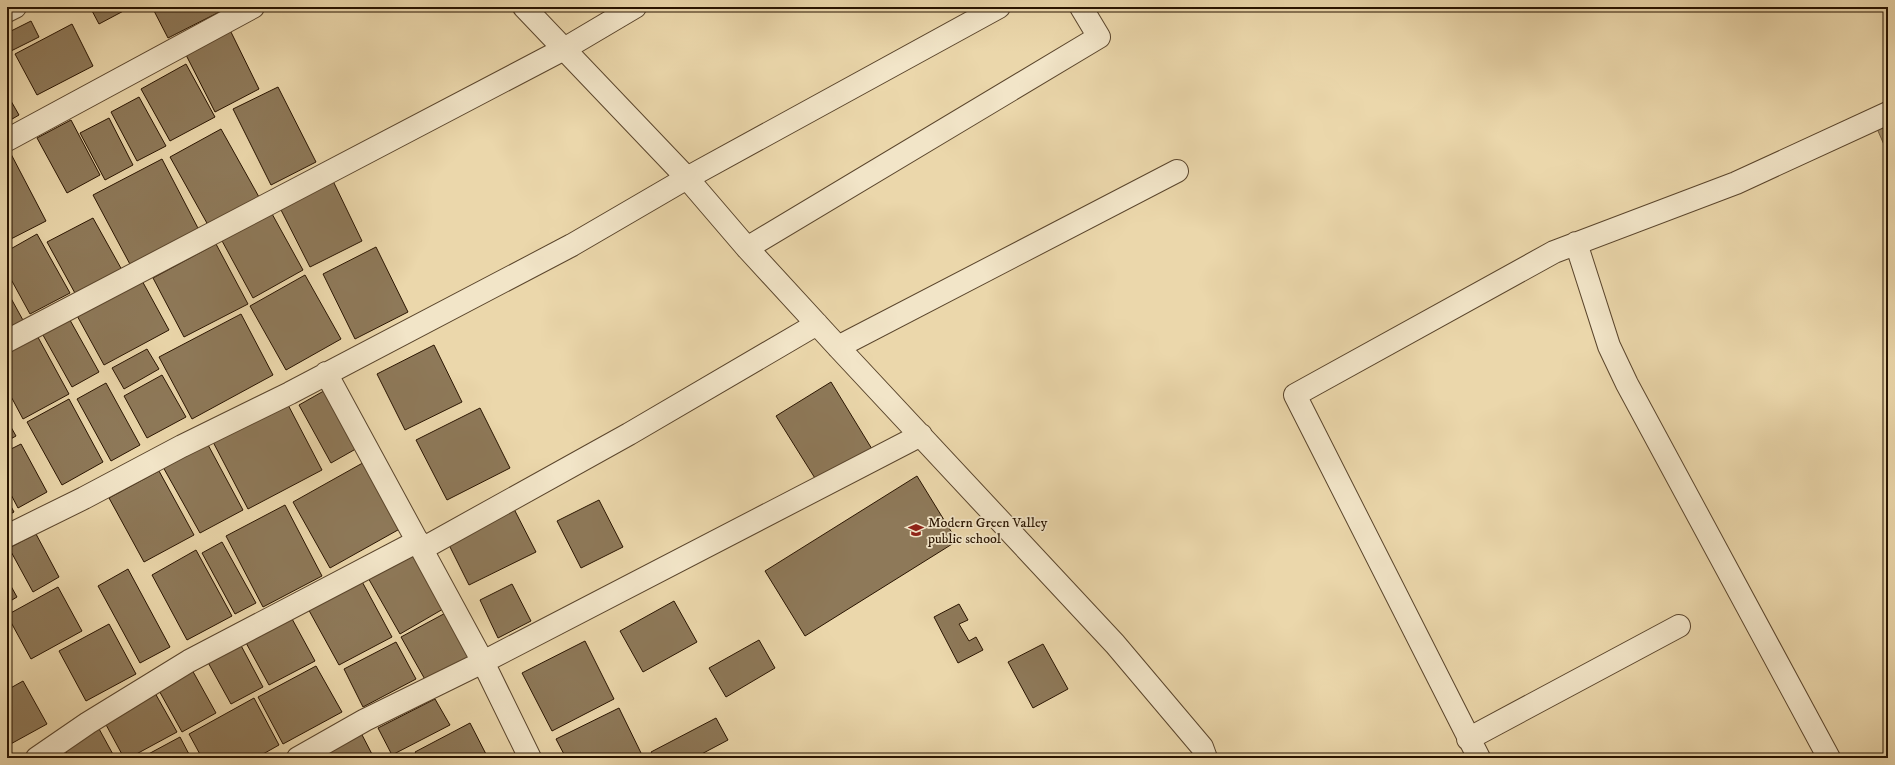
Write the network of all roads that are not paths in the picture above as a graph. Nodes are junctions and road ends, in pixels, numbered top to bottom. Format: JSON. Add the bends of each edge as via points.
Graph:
{"nodes":[{"id":1,"x":15,"y":7,"type":"edge"},
{"id":2,"x":253,"y":7,"type":"edge"},
{"id":3,"x":524,"y":7,"type":"edge"},
{"id":4,"x":635,"y":7,"type":"edge"},
{"id":5,"x":998,"y":7,"type":"edge"},
{"id":6,"x":1081,"y":7,"type":"edge"},
{"id":7,"x":7,"y":11,"type":"edge"},
{"id":8,"x":564,"y":49,"type":"junction"},
{"id":9,"x":1888,"y":113,"type":"edge"},
{"id":10,"x":7,"y":140,"type":"edge"},
{"id":11,"x":1177,"y":171,"type":"dead end"},
{"id":12,"x":687,"y":178,"type":"junction"},
{"id":13,"x":1576,"y":243,"type":"junction"},
{"id":14,"x":747,"y":248,"type":"junction"},
{"id":15,"x":817,"y":324,"type":"junction"},
{"id":16,"x":7,"y":341,"type":"edge"},
{"id":17,"x":838,"y":347,"type":"junction"},
{"id":18,"x":326,"y":373,"type":"junction"},
{"id":19,"x":921,"y":436,"type":"junction"},
{"id":20,"x":7,"y":536,"type":"edge"},
{"id":21,"x":420,"y":545,"type":"junction"},
{"id":22,"x":1679,"y":626,"type":"dead end"},
{"id":23,"x":483,"y":662,"type":"junction"},
{"id":24,"x":1468,"y":738,"type":"junction"},
{"id":25,"x":37,"y":758,"type":"edge"},
{"id":26,"x":298,"y":758,"type":"edge"},
{"id":27,"x":530,"y":758,"type":"edge"},
{"id":28,"x":1206,"y":758,"type":"edge"},
{"id":29,"x":1478,"y":758,"type":"edge"},
{"id":30,"x":1829,"y":758,"type":"edge"}],
"edges":[{"from":1,"to":7,"type":"street"},
{"from":2,"to":10,"type":"street"},
{"from":3,"to":8,"type":"street"},
{"from":4,"to":8,"type":"street"},
{"from":5,"to":12,"type":"street"},
{"from":6,"to":14,"type":"street","via":[[1100,37]]},
{"from":8,"to":12,"type":"street"},
{"from":8,"to":16,"type":"street"},
{"from":9,"to":13,"type":"street","via":[[1736,182]]},
{"from":11,"to":17,"type":"street"},
{"from":12,"to":14,"type":"street"},
{"from":12,"to":18,"type":"street","via":[[572,244]]},
{"from":13,"to":24,"type":"street","via":[[1520,270],[1295,395]]},
{"from":13,"to":30,"type":"street","via":[[1609,346],[1627,384]]},
{"from":14,"to":15,"type":"street"},
{"from":15,"to":17,"type":"street"},
{"from":15,"to":21,"type":"street","via":[[629,434]]},
{"from":17,"to":19,"type":"street"},
{"from":18,"to":20,"type":"street"},
{"from":18,"to":21,"type":"street"},
{"from":19,"to":23,"type":"street"},
{"from":19,"to":28,"type":"street","via":[[1115,644],[1202,747]]},
{"from":21,"to":23,"type":"street"},
{"from":21,"to":25,"type":"street","via":[[189,661],[88,723]]},
{"from":22,"to":24,"type":"street"},
{"from":23,"to":26,"type":"street","via":[[365,720]]},
{"from":23,"to":27,"type":"street"},
{"from":24,"to":29,"type":"street"}]}
